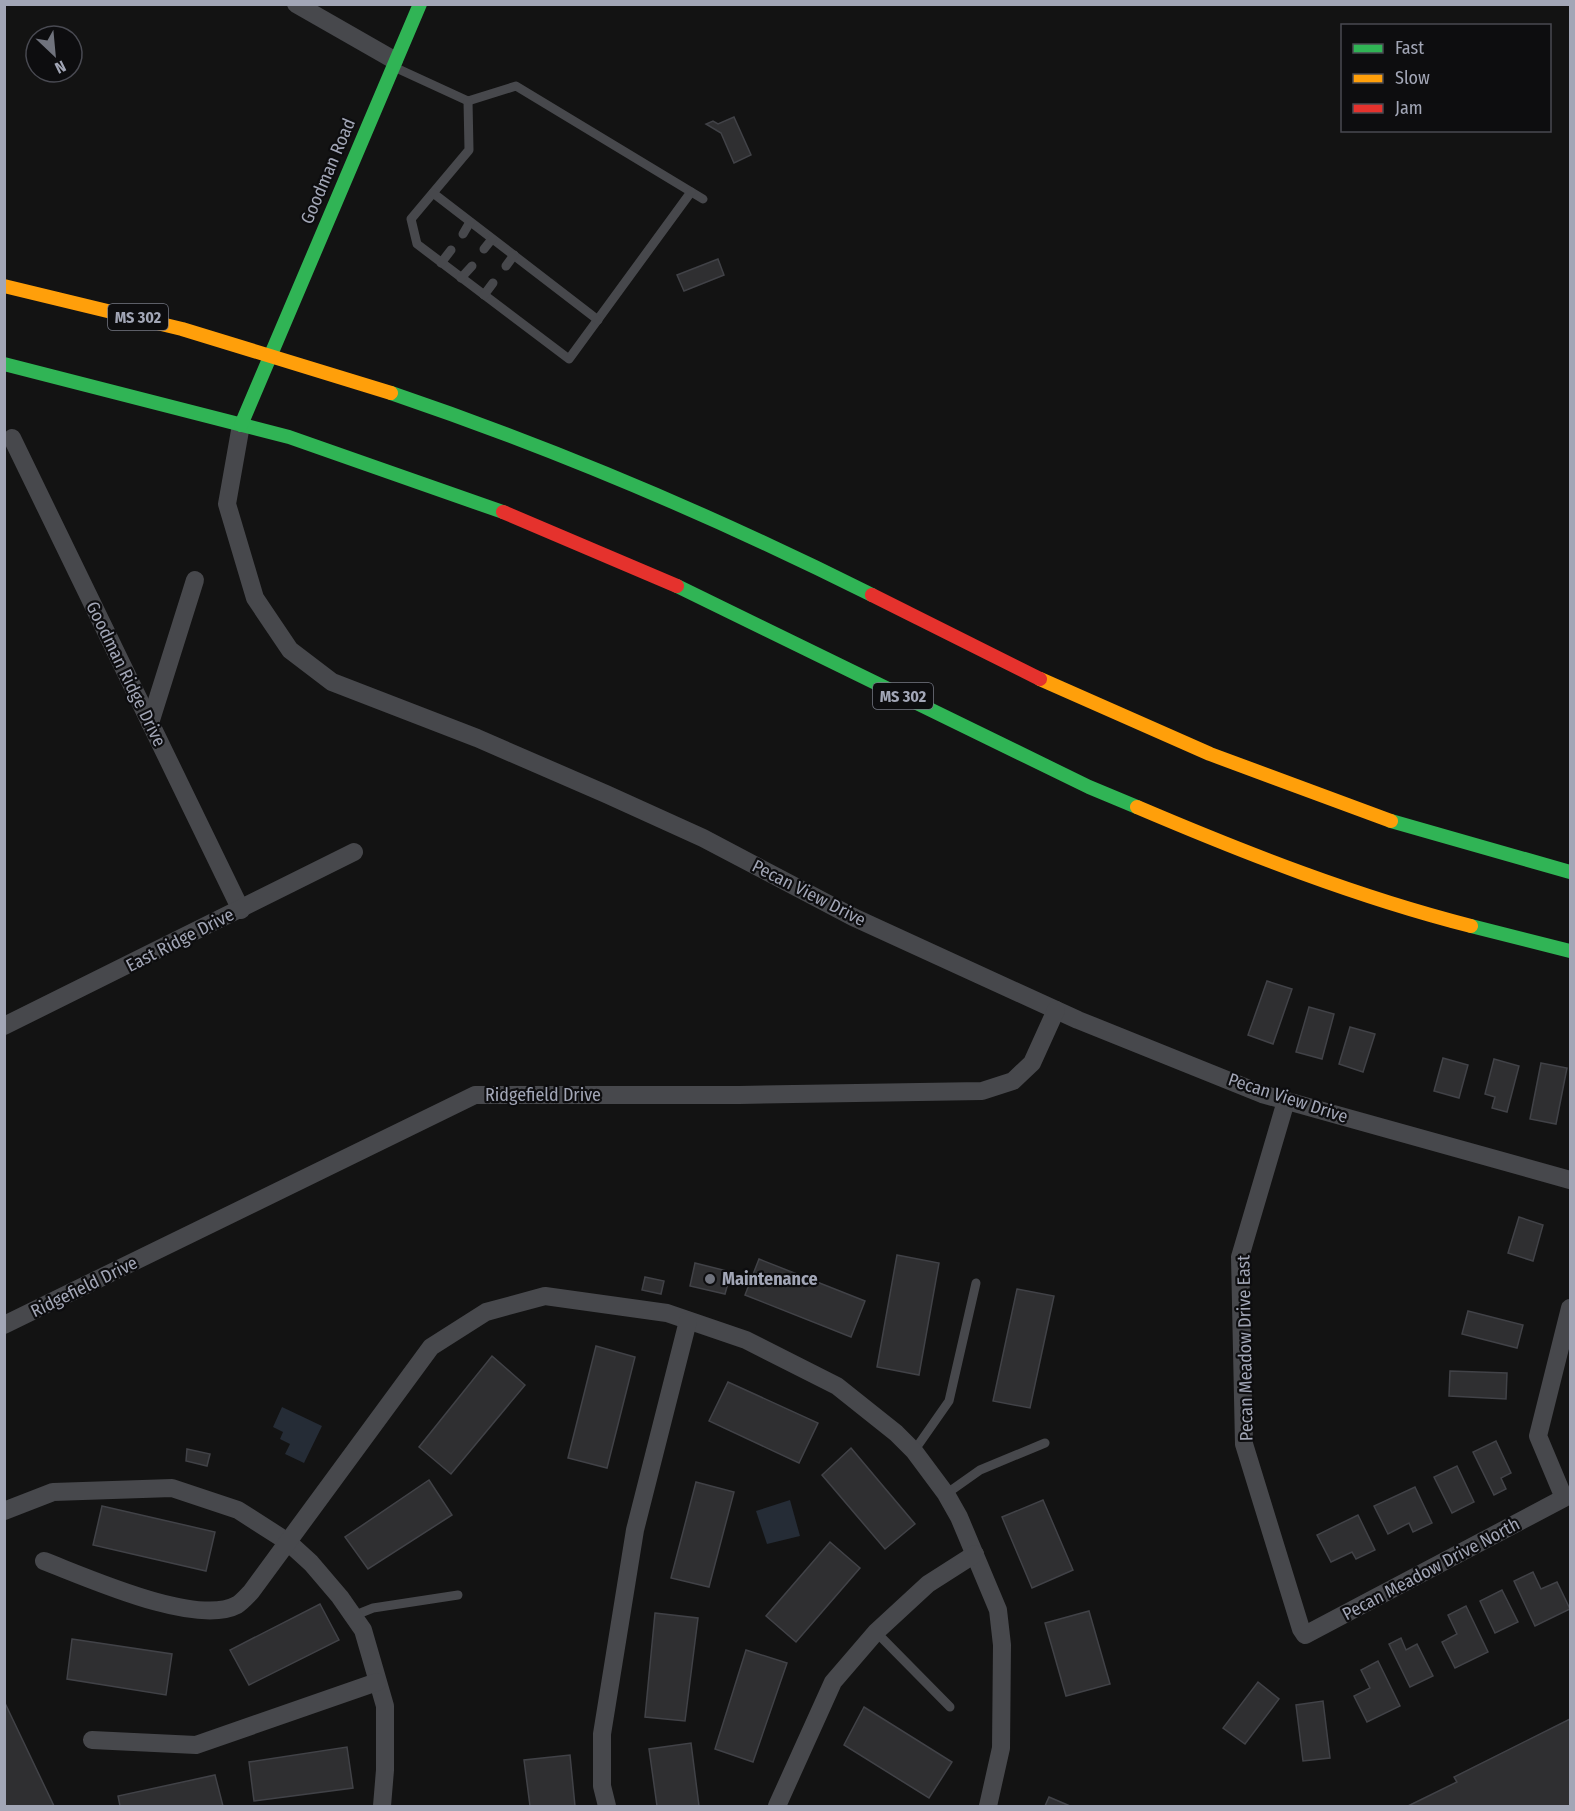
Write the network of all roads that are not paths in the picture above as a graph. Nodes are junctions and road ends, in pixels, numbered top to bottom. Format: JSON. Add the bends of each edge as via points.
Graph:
{"nodes":[{"id":1,"x":296,"y":4,"type":"edge"},
{"id":2,"x":420,"y":4,"type":"edge"},
{"id":3,"x":393,"y":63,"type":"junction"},
{"id":4,"x":468,"y":101,"type":"junction"},
{"id":5,"x":691,"y":192,"type":"junction"},
{"id":6,"x":433,"y":193,"type":"junction"},
{"id":7,"x":703,"y":199,"type":"dead end"},
{"id":8,"x":470,"y":222,"type":"junction"},
{"id":9,"x":463,"y":234,"type":"dead end"},
{"id":10,"x":492,"y":238,"type":"junction"},
{"id":11,"x":484,"y":249,"type":"dead end"},
{"id":12,"x":451,"y":250,"type":"dead end"},
{"id":13,"x":514,"y":255,"type":"junction"},
{"id":14,"x":441,"y":263,"type":"junction"},
{"id":15,"x":472,"y":266,"type":"dead end"},
{"id":16,"x":506,"y":266,"type":"dead end"},
{"id":17,"x":461,"y":278,"type":"junction"},
{"id":18,"x":493,"y":283,"type":"dead end"},
{"id":19,"x":4,"y":285,"type":"edge"},
{"id":20,"x":484,"y":295,"type":"junction"},
{"id":21,"x":598,"y":320,"type":"junction"},
{"id":22,"x":271,"y":352,"type":"junction"},
{"id":23,"x":4,"y":364,"type":"edge"},
{"id":24,"x":241,"y":425,"type":"junction"},
{"id":25,"x":12,"y":438,"type":"dead end"},
{"id":26,"x":195,"y":580,"type":"dead end"},
{"id":27,"x":150,"y":723,"type":"junction"},
{"id":28,"x":354,"y":852,"type":"dead end"},
{"id":29,"x":1570,"y":872,"type":"edge"},
{"id":30,"x":241,"y":910,"type":"junction"},
{"id":31,"x":1570,"y":951,"type":"edge"},
{"id":32,"x":1056,"y":1010,"type":"junction"},
{"id":33,"x":5,"y":1024,"type":"edge"},
{"id":34,"x":1286,"y":1101,"type":"junction"},
{"id":35,"x":1570,"y":1180,"type":"edge"},
{"id":36,"x":976,"y":1283,"type":"dead end"},
{"id":37,"x":1570,"y":1308,"type":"edge"},
{"id":38,"x":688,"y":1321,"type":"junction"},
{"id":39,"x":4,"y":1325,"type":"edge"},
{"id":40,"x":1046,"y":1443,"type":"dead end"},
{"id":41,"x":914,"y":1451,"type":"junction"},
{"id":42,"x":946,"y":1494,"type":"junction"},
{"id":43,"x":4,"y":1511,"type":"edge"},
{"id":44,"x":288,"y":1542,"type":"junction"},
{"id":45,"x":975,"y":1554,"type":"junction"},
{"id":46,"x":44,"y":1561,"type":"dead end"},
{"id":47,"x":458,"y":1595,"type":"dead end"},
{"id":48,"x":353,"y":1616,"type":"junction"},
{"id":49,"x":1301,"y":1629,"type":"joint"},
{"id":50,"x":876,"y":1632,"type":"junction"},
{"id":51,"x":377,"y":1682,"type":"junction"},
{"id":52,"x":950,"y":1707,"type":"dead end"},
{"id":53,"x":92,"y":1740,"type":"dead end"},
{"id":54,"x":382,"y":1806,"type":"edge"},
{"id":55,"x":607,"y":1806,"type":"edge"},
{"id":56,"x":777,"y":1806,"type":"edge"},
{"id":57,"x":988,"y":1806,"type":"edge"}],
"edges":[{"from":1,"to":3,"type":"street"},
{"from":2,"to":3,"type":"main road","name":"Goodman Road"},
{"from":3,"to":4,"type":"lane"},
{"from":3,"to":22,"type":"main road","name":"Goodman Road"},
{"from":4,"to":5,"type":"lane","via":[[516,86]]},
{"from":4,"to":6,"type":"lane","via":[[469,150]]},
{"from":5,"to":7,"type":"lane"},
{"from":5,"to":21,"type":"lane"},
{"from":6,"to":8,"type":"lane"},
{"from":6,"to":14,"type":"lane","via":[[411,219],[417,244]]},
{"from":8,"to":9,"type":"lane"},
{"from":8,"to":10,"type":"lane"},
{"from":10,"to":11,"type":"lane"},
{"from":10,"to":13,"type":"lane"},
{"from":12,"to":14,"type":"lane"},
{"from":13,"to":16,"type":"lane"},
{"from":13,"to":21,"type":"lane"},
{"from":14,"to":17,"type":"lane"},
{"from":15,"to":17,"type":"lane"},
{"from":17,"to":20,"type":"lane"},
{"from":18,"to":20,"type":"lane"},
{"from":19,"to":22,"type":"main road","number":"MS 302"},
{"from":20,"to":21,"type":"lane","via":[[569,359]]},
{"from":22,"to":24,"type":"main road","name":"Goodman Road"},
{"from":22,"to":29,"type":"main road","number":"MS 302","via":[[608,473],[794,557],[1092,704],[1296,789],[1477,848]]},
{"from":23,"to":24,"type":"main road","number":"MS 302"},
{"from":24,"to":31,"type":"main road","number":"MS 302","via":[[422,482],[616,559],[692,592],[1089,787],[1226,845],[1431,916]]},
{"from":24,"to":32,"type":"street","name":"Pecan View Drive","via":[[227,504],[255,598],[290,650],[332,682],[477,738],[617,799],[703,838],[853,917]]},
{"from":25,"to":27,"type":"street","name":"Goodman Ridge Drive"},
{"from":26,"to":27,"type":"street"},
{"from":27,"to":30,"type":"street","name":"Goodman Ridge Drive"},
{"from":28,"to":30,"type":"street","name":"East Ridge Drive"},
{"from":30,"to":33,"type":"street","name":"East Ridge Drive"},
{"from":32,"to":34,"type":"street","name":"Pecan View Drive"},
{"from":32,"to":39,"type":"street","name":"Ridgefield Drive","via":[[1032,1063],[1013,1081],[982,1091],[475,1095]]},
{"from":34,"to":35,"type":"street","name":"Pecan View Drive"},
{"from":34,"to":49,"type":"street","name":"Pecan Meadow Drive East","via":[[1240,1257],[1244,1444]]},
{"from":36,"to":41,"type":"lane","via":[[949,1401]]},
{"from":37,"to":49,"type":"street","name":"Pecan Meadow Drive North","via":[[1538,1436],[1564,1498],[1305,1635]]},
{"from":38,"to":41,"type":"street","via":[[746,1340],[837,1386]]},
{"from":38,"to":44,"type":"street","via":[[667,1313],[545,1296],[486,1312],[431,1347]]},
{"from":38,"to":55,"type":"street","via":[[633,1541],[602,1734],[602,1786]]},
{"from":40,"to":42,"type":"lane","via":[[980,1470]]},
{"from":41,"to":42,"type":"street"},
{"from":42,"to":45,"type":"street"},
{"from":43,"to":44,"type":"street","via":[[53,1492],[172,1488],[238,1510]]},
{"from":44,"to":46,"type":"street","via":[[237,1605],[213,1610],[159,1604]]},
{"from":44,"to":48,"type":"street","via":[[311,1563]]},
{"from":45,"to":50,"type":"street","via":[[928,1584]]},
{"from":45,"to":57,"type":"street","via":[[998,1610],[1002,1645],[1001,1748]]},
{"from":47,"to":48,"type":"lane","via":[[373,1608]]},
{"from":48,"to":51,"type":"street","via":[[363,1630]]},
{"from":50,"to":52,"type":"lane"},
{"from":50,"to":56,"type":"street","via":[[833,1682]]},
{"from":51,"to":53,"type":"street","via":[[196,1746]]},
{"from":51,"to":54,"type":"street","via":[[385,1706]]}]}
